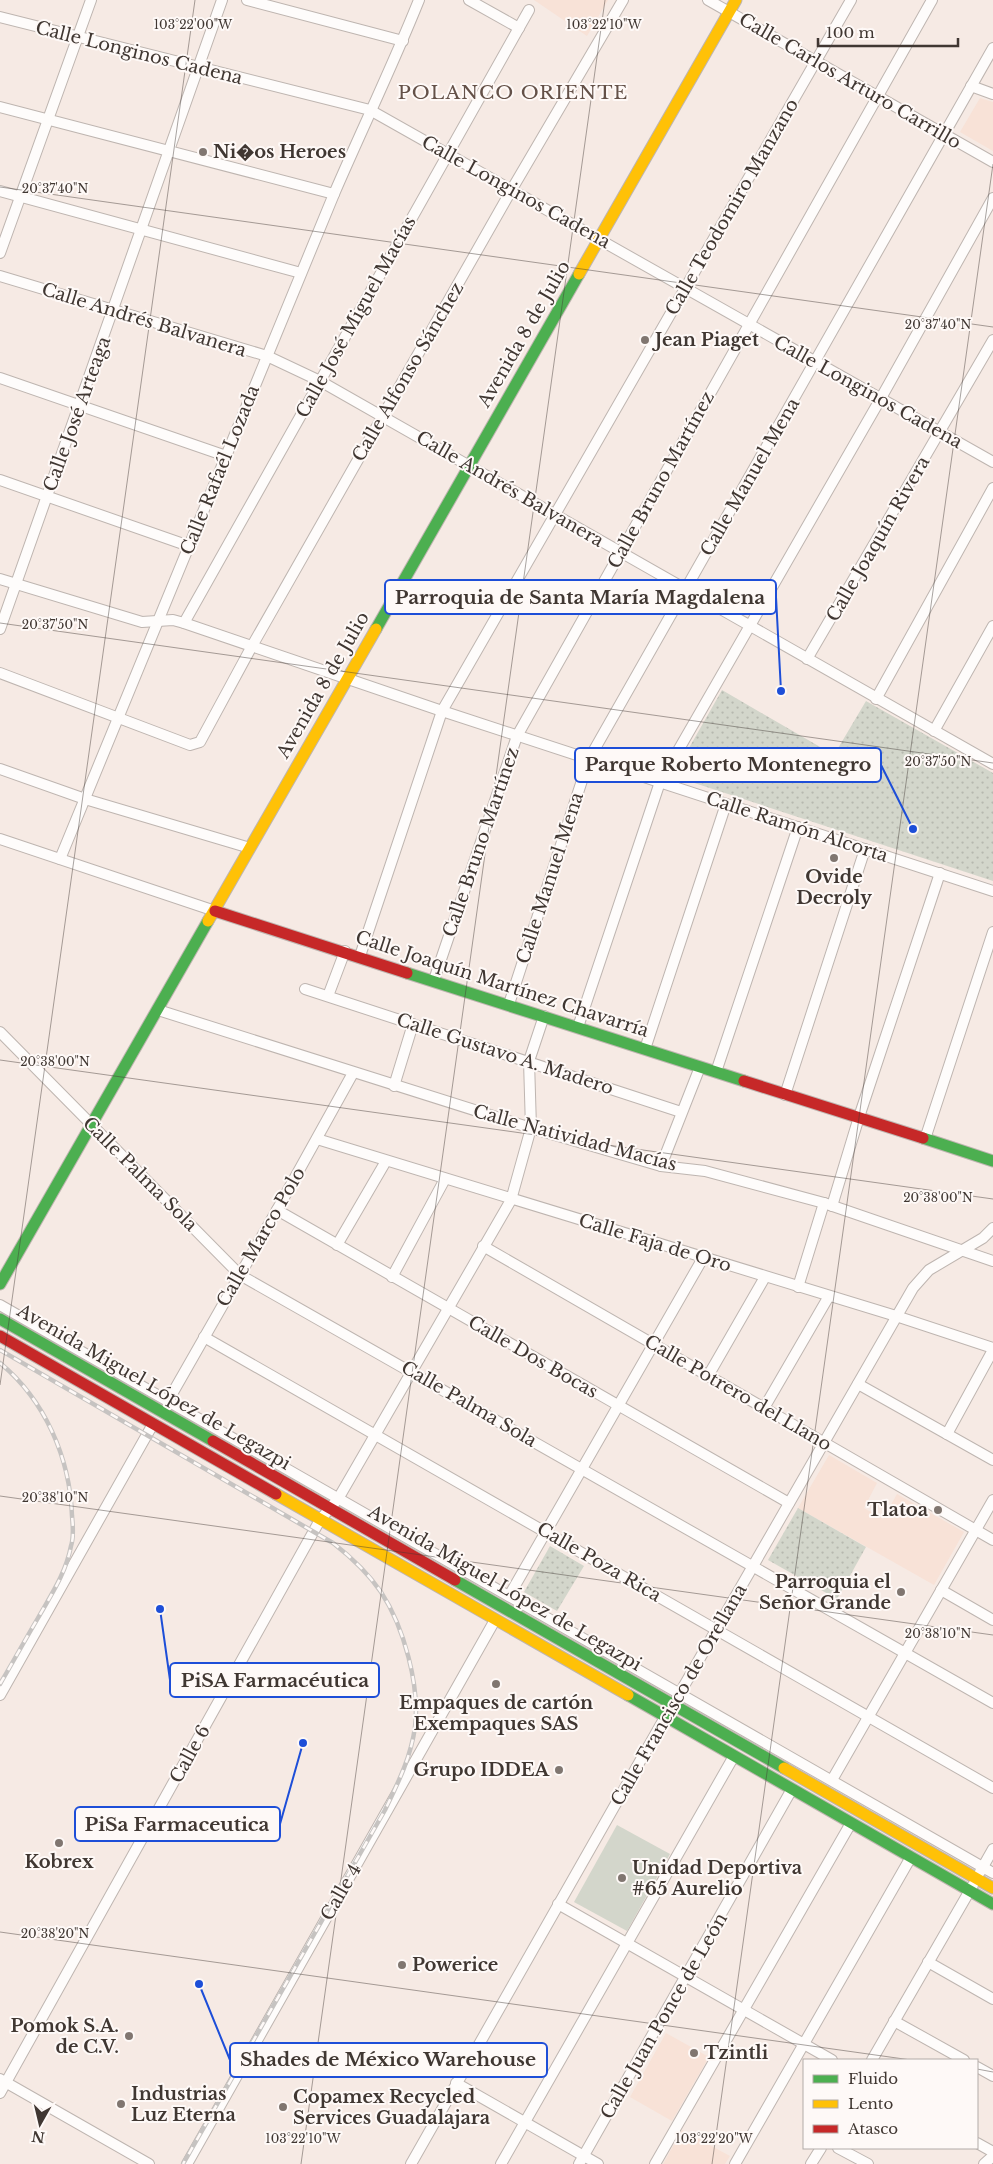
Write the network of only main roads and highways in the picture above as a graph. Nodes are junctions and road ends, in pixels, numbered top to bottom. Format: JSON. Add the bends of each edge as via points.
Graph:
{"nodes":[{"id":1,"x":736,"y":0,"type":"edge"},
{"id":2,"x":215,"y":911,"type":"junction"},
{"id":3,"x":993,"y":1161,"type":"edge"},
{"id":4,"x":0,"y":1284,"type":"edge"},
{"id":5,"x":0,"y":1319,"type":"edge"},
{"id":6,"x":0,"y":1336,"type":"edge"},
{"id":7,"x":191,"y":1429,"type":"junction"},
{"id":8,"x":184,"y":1442,"type":"junction"},
{"id":9,"x":993,"y":1888,"type":"edge"},
{"id":10,"x":993,"y":1904,"type":"edge"}],
"edges":[{"from":1,"to":2,"type":"main road","name":"Avenida 8 de Julio"},
{"from":2,"to":3,"type":"main road","name":"Calle Joaquín Martínez Chavarría"},
{"from":2,"to":4,"type":"main road","name":"Avenida 8 de Julio"},
{"from":5,"to":7,"type":"main road","name":"Avenida Miguel López de Legazpi"},
{"from":6,"to":8,"type":"main road","name":"Avenida Miguel López de Legazpi"},
{"from":7,"to":8,"type":"main road"},
{"from":7,"to":9,"type":"main road","name":"Avenida Miguel López de Legazpi"},
{"from":8,"to":10,"type":"main road","name":"Avenida Miguel López de Legazpi"}]}
